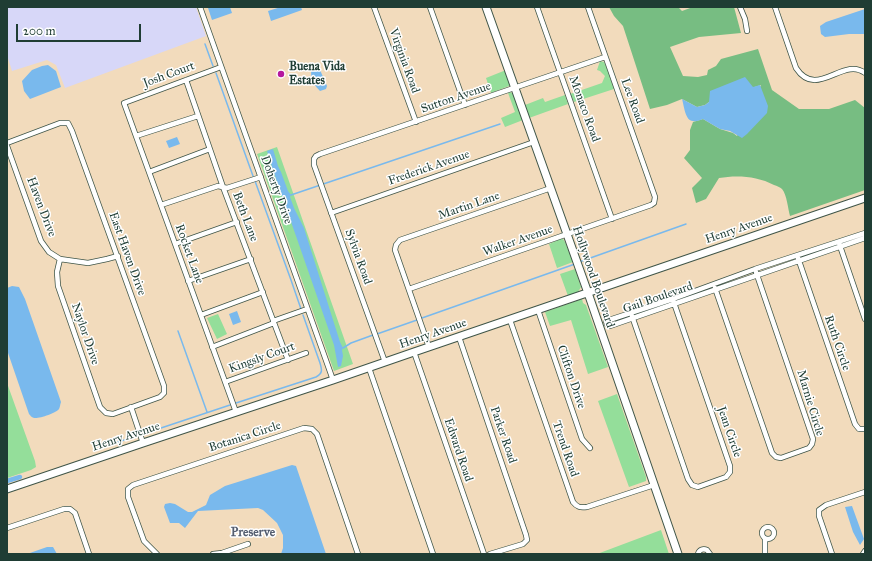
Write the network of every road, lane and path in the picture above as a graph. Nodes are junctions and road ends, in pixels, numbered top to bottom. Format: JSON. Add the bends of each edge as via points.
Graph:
{"nodes":[{"id":1,"x":200,"y":7,"type":"edge"},
{"id":2,"x":374,"y":7,"type":"edge"},
{"id":3,"x":430,"y":7,"type":"edge"},
{"id":4,"x":486,"y":7,"type":"edge"},
{"id":5,"x":537,"y":7,"type":"edge"},
{"id":6,"x":588,"y":7,"type":"edge"},
{"id":7,"x":740,"y":7,"type":"edge"},
{"id":8,"x":775,"y":7,"type":"edge"},
{"id":9,"x":746,"y":31,"type":"dead end"},
{"id":10,"x":605,"y":57,"type":"junction"},
{"id":11,"x":221,"y":67,"type":"junction"},
{"id":12,"x":560,"y":72,"type":"junction"},
{"id":13,"x":865,"y":73,"type":"edge"},
{"id":14,"x":186,"y":80,"type":"junction"},
{"id":15,"x":515,"y":88,"type":"junction"},
{"id":16,"x":124,"y":103,"type":"joint"},
{"id":17,"x":465,"y":105,"type":"junction"},
{"id":18,"x":198,"y":116,"type":"junction"},
{"id":19,"x":416,"y":122,"type":"junction"},
{"id":20,"x":136,"y":136,"type":"junction"},
{"id":21,"x":534,"y":142,"type":"junction"},
{"id":22,"x":7,"y":143,"type":"edge"},
{"id":23,"x":7,"y":146,"type":"edge"},
{"id":24,"x":210,"y":149,"type":"junction"},
{"id":25,"x":314,"y":159,"type":"joint"},
{"id":26,"x":149,"y":172,"type":"junction"},
{"id":27,"x":261,"y":177,"type":"junction"},
{"id":28,"x":223,"y":187,"type":"junction"},
{"id":29,"x":551,"y":188,"type":"junction"},
{"id":30,"x":865,"y":198,"type":"edge"},
{"id":31,"x":654,"y":203,"type":"joint"},
{"id":32,"x":161,"y":205,"type":"junction"},
{"id":33,"x":331,"y":213,"type":"junction"},
{"id":34,"x":612,"y":218,"type":"junction"},
{"id":35,"x":237,"y":222,"type":"junction"},
{"id":36,"x":865,"y":233,"type":"edge"},
{"id":37,"x":567,"y":235,"type":"junction"},
{"id":38,"x":865,"y":238,"type":"edge"},
{"id":39,"x":175,"y":244,"type":"junction"},
{"id":40,"x":839,"y":244,"type":"junction"},
{"id":41,"x":118,"y":256,"type":"junction"},
{"id":42,"x":798,"y":258,"type":"junction"},
{"id":43,"x":60,"y":259,"type":"junction"},
{"id":44,"x":251,"y":259,"type":"junction"},
{"id":45,"x":755,"y":269,"type":"junction"},
{"id":46,"x":757,"y":275,"type":"junction"},
{"id":47,"x":188,"y":281,"type":"junction"},
{"id":48,"x":714,"y":286,"type":"junction"},
{"id":49,"x":409,"y":289,"type":"junction"},
{"id":50,"x":263,"y":292,"type":"junction"},
{"id":51,"x":588,"y":293,"type":"junction"},
{"id":52,"x":674,"y":301,"type":"junction"},
{"id":53,"x":307,"y":309,"type":"junction"},
{"id":54,"x":538,"y":310,"type":"junction"},
{"id":55,"x":201,"y":315,"type":"junction"},
{"id":56,"x":631,"y":315,"type":"joint"},
{"id":57,"x":865,"y":319,"type":"edge"},
{"id":58,"x":510,"y":320,"type":"junction"},
{"id":59,"x":274,"y":322,"type":"junction"},
{"id":60,"x":459,"y":337,"type":"junction"},
{"id":61,"x":212,"y":347,"type":"junction"},
{"id":62,"x":429,"y":347,"type":"junction"},
{"id":63,"x":414,"y":352,"type":"junction"},
{"id":64,"x":306,"y":353,"type":"dead end"},
{"id":65,"x":288,"y":360,"type":"junction"},
{"id":66,"x":385,"y":362,"type":"junction"},
{"id":67,"x":369,"y":368,"type":"junction"},
{"id":68,"x":333,"y":380,"type":"junction"},
{"id":69,"x":225,"y":382,"type":"junction"},
{"id":70,"x":131,"y":407,"type":"junction"},
{"id":71,"x":236,"y":412,"type":"junction"},
{"id":72,"x":865,"y":429,"type":"edge"},
{"id":73,"x":143,"y":443,"type":"junction"},
{"id":74,"x":590,"y":448,"type":"dead end"},
{"id":75,"x":654,"y":484,"type":"junction"},
{"id":76,"x":7,"y":489,"type":"edge"},
{"id":77,"x":865,"y":492,"type":"edge"},
{"id":78,"x":7,"y":528,"type":"edge"},
{"id":79,"x":766,"y":539,"type":"dead end"},
{"id":80,"x":248,"y":544,"type":"dead end"},
{"id":81,"x":865,"y":551,"type":"edge"},
{"id":82,"x":89,"y":554,"type":"edge"},
{"id":83,"x":157,"y":554,"type":"edge"},
{"id":84,"x":213,"y":554,"type":"edge"},
{"id":85,"x":358,"y":554,"type":"edge"},
{"id":86,"x":433,"y":554,"type":"edge"},
{"id":87,"x":484,"y":554,"type":"edge"},
{"id":88,"x":490,"y":554,"type":"edge"},
{"id":89,"x":678,"y":554,"type":"edge"},
{"id":90,"x":698,"y":554,"type":"edge"},
{"id":91,"x":710,"y":554,"type":"edge"},
{"id":92,"x":765,"y":554,"type":"edge"},
{"id":93,"x":832,"y":554,"type":"edge"},
{"id":94,"x":863,"y":554,"type":"edge"}],
"edges":[{"from":1,"to":11,"type":"street","name":"Doherty Drive"},
{"from":2,"to":19,"type":"street","name":"Virginia Road"},
{"from":3,"to":17,"type":"street"},
{"from":4,"to":15,"type":"street","name":"Hollywood Boulevard"},
{"from":5,"to":12,"type":"street","name":"Monaco Road"},
{"from":6,"to":10,"type":"street","name":"Lee Road"},
{"from":7,"to":9,"type":"street"},
{"from":8,"to":13,"type":"street","via":[[796,68],[806,79],[818,80],[856,69]]},
{"from":10,"to":12,"type":"street","name":"Sutton Avenue"},
{"from":10,"to":31,"type":"street","name":"Lee Road","via":[[655,197]]},
{"from":11,"to":14,"type":"street","name":"Josh Court"},
{"from":11,"to":27,"type":"street","name":"Doherty Drive"},
{"from":12,"to":15,"type":"street","name":"Sutton Avenue"},
{"from":12,"to":34,"type":"street","name":"Monaco Road"},
{"from":14,"to":16,"type":"street","name":"Josh Court"},
{"from":14,"to":18,"type":"street","name":"Beth Lane"},
{"from":15,"to":17,"type":"street","name":"Sutton Avenue"},
{"from":15,"to":21,"type":"street","name":"Hollywood Boulevard"},
{"from":16,"to":20,"type":"street","name":"Rocket Lane"},
{"from":17,"to":19,"type":"street","name":"Sutton Avenue"},
{"from":18,"to":20,"type":"street"},
{"from":18,"to":24,"type":"street","name":"Beth Lane"},
{"from":19,"to":25,"type":"street","name":"Sutton Avenue","via":[[320,154]]},
{"from":20,"to":26,"type":"street","name":"Rocket Lane"},
{"from":21,"to":29,"type":"street","name":"Hollywood Boulevard"},
{"from":21,"to":33,"type":"street","name":"Frederick Avenue"},
{"from":22,"to":41,"type":"street","name":"East Haven Drive","via":[[60,123],[68,123]]},
{"from":23,"to":43,"type":"street","name":"Haven Drive","via":[[42,241],[49,252]]},
{"from":24,"to":26,"type":"street"},
{"from":24,"to":28,"type":"street","name":"Beth Lane"},
{"from":25,"to":33,"type":"street","name":"Sylvia Road"},
{"from":26,"to":32,"type":"street","name":"Rocket Lane"},
{"from":27,"to":28,"type":"street"},
{"from":27,"to":53,"type":"street","name":"Doherty Drive"},
{"from":28,"to":32,"type":"street","via":[[218,186]]},
{"from":28,"to":35,"type":"street","name":"Beth Lane"},
{"from":29,"to":37,"type":"street","name":"Hollywood Boulevard"},
{"from":29,"to":49,"type":"street","name":"Martin Lane","via":[[400,240],[395,250]]},
{"from":30,"to":51,"type":"street","name":"Henry Avenue"},
{"from":31,"to":34,"type":"street","name":"Walker Avenue"},
{"from":32,"to":39,"type":"street","name":"Rocket Lane"},
{"from":33,"to":66,"type":"street","name":"Sylvia Road"},
{"from":34,"to":37,"type":"street","name":"Walker Avenue"},
{"from":35,"to":39,"type":"street"},
{"from":35,"to":44,"type":"street","name":"Beth Lane"},
{"from":36,"to":40,"type":"street","name":"Gail Boulevard"},
{"from":37,"to":49,"type":"street","name":"Walker Avenue"},
{"from":37,"to":51,"type":"street","name":"Hollywood Boulevard"},
{"from":38,"to":40,"type":"street","name":"Gail Boulevard"},
{"from":39,"to":47,"type":"street","name":"Rocket Lane"},
{"from":40,"to":42,"type":"street","name":"Gail Boulevard"},
{"from":40,"to":57,"type":"street"},
{"from":41,"to":43,"type":"street","via":[[88,263]]},
{"from":41,"to":70,"type":"street","name":"East Haven Drive","via":[[164,386],[164,392],[160,396]]},
{"from":42,"to":45,"type":"street","name":"Gail Boulevard"},
{"from":42,"to":46,"type":"street","name":"Gail Boulevard"},
{"from":42,"to":72,"type":"street","name":"Ruth Circle","via":[[855,424],[859,429]]},
{"from":43,"to":70,"type":"street","name":"Naylor Drive","via":[[57,272],[58,286],[100,407],[106,414]]},
{"from":44,"to":47,"type":"street"},
{"from":44,"to":50,"type":"street","name":"Beth Lane"},
{"from":45,"to":46,"type":"street","name":"Marnie Circle"},
{"from":45,"to":48,"type":"street","name":"Gail Boulevard"},
{"from":46,"to":48,"type":"street","name":"Gail Boulevard"},
{"from":46,"to":48,"type":"street","name":"Marnie Circle","via":[[813,439],[809,448],[781,458],[772,453]]},
{"from":47,"to":55,"type":"street","name":"Rocket Lane"},
{"from":48,"to":52,"type":"street","name":"Gail Boulevard"},
{"from":49,"to":62,"type":"street"},
{"from":50,"to":55,"type":"street"},
{"from":50,"to":59,"type":"street","name":"Beth Lane"},
{"from":51,"to":54,"type":"street","name":"Henry Avenue"},
{"from":51,"to":75,"type":"street","name":"Hollywood Boulevard"},
{"from":52,"to":56,"type":"street","name":"Gail Boulevard"},
{"from":52,"to":56,"type":"street","name":"Jean Circle","via":[[730,466],[730,472],[726,477],[698,486],[692,485],[688,479]]},
{"from":53,"to":59,"type":"street"},
{"from":53,"to":68,"type":"street","name":"Doherty Drive"},
{"from":54,"to":58,"type":"street","name":"Henry Avenue"},
{"from":54,"to":74,"type":"street","name":"Clifton Drive","via":[[582,439]]},
{"from":55,"to":61,"type":"street","name":"Rocket Lane"},
{"from":58,"to":60,"type":"street","name":"Henry Avenue"},
{"from":58,"to":75,"type":"street","name":"Trend Road","via":[[573,502],[577,507],[587,507]]},
{"from":59,"to":61,"type":"street"},
{"from":59,"to":65,"type":"street","name":"Beth Lane"},
{"from":60,"to":62,"type":"street","name":"Henry Avenue"},
{"from":60,"to":88,"type":"street","name":"Parker Road","via":[[527,540],[523,544]]},
{"from":61,"to":69,"type":"street","name":"Rocket Lane"},
{"from":62,"to":63,"type":"street","name":"Henry Avenue"},
{"from":63,"to":66,"type":"street","name":"Henry Avenue"},
{"from":63,"to":87,"type":"street","name":"Edward Road"},
{"from":64,"to":65,"type":"street","name":"Kingsly Court"},
{"from":65,"to":69,"type":"street","name":"Kingsly Court"},
{"from":66,"to":67,"type":"street","name":"Henry Avenue"},
{"from":67,"to":68,"type":"street","name":"Henry Avenue"},
{"from":67,"to":86,"type":"street"},
{"from":68,"to":71,"type":"street","name":"Henry Avenue"},
{"from":69,"to":71,"type":"street","name":"Rocket Lane"},
{"from":70,"to":73,"type":"street"},
{"from":71,"to":73,"type":"street","name":"Henry Avenue"},
{"from":73,"to":76,"type":"street","name":"Henry Avenue"},
{"from":75,"to":89,"type":"street","name":"Hollywood Boulevard"},
{"from":77,"to":93,"type":"street","via":[[826,505],[820,510],[819,516]]},
{"from":78,"to":82,"type":"street","via":[[64,509],[70,510],[75,513]]},
{"from":79,"to":92,"type":"street"},
{"from":80,"to":84,"type":"street"},
{"from":81,"to":94,"type":"street"},
{"from":83,"to":85,"type":"street","name":"Botanica Circle","via":[[144,540],[128,497],[128,489],[133,485],[304,428],[312,429],[316,434]]},
{"from":90,"to":91,"type":"street","via":[[704,549]]}]}
